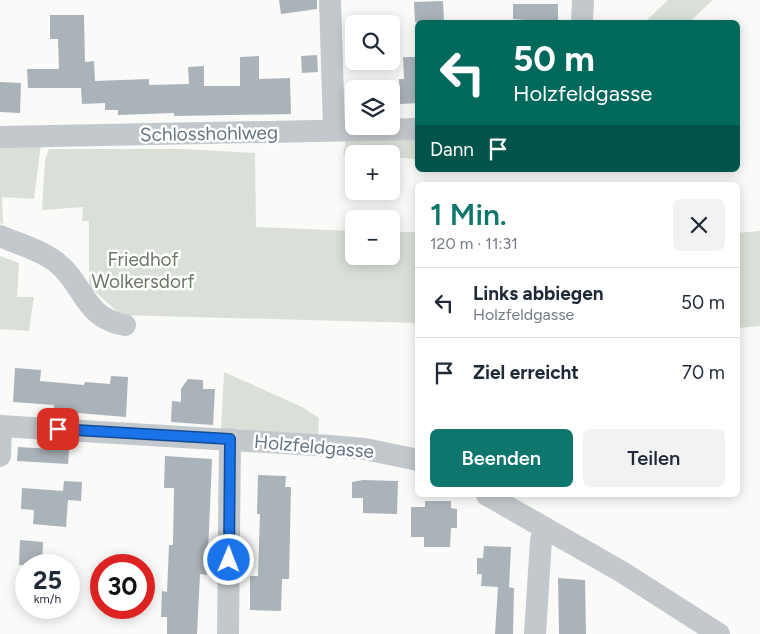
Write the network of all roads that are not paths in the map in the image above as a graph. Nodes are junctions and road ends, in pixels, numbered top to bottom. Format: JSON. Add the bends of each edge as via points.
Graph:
{"nodes":[{"id":1,"x":330,"y":0,"type":"edge"},
{"id":2,"x":582,"y":0,"type":"edge"},
{"id":3,"x":582,"y":20,"type":"edge"},
{"id":4,"x":415,"y":129,"type":"edge"},
{"id":5,"x":334,"y":130,"type":"junction"},
{"id":6,"x":0,"y":137,"type":"edge"},
{"id":7,"x":0,"y":236,"type":"edge"},
{"id":8,"x":125,"y":325,"type":"dead end"},
{"id":9,"x":0,"y":426,"type":"edge"},
{"id":10,"x":230,"y":439,"type":"junction"},
{"id":11,"x":0,"y":456,"type":"edge"},
{"id":12,"x":415,"y":459,"type":"edge"},
{"id":13,"x":491,"y":497,"type":"edge"},
{"id":14,"x":545,"y":528,"type":"junction"},
{"id":15,"x":228,"y":634,"type":"edge"},
{"id":16,"x":535,"y":634,"type":"edge"},
{"id":17,"x":719,"y":634,"type":"edge"}],
"edges":[{"from":1,"to":5,"type":"street"},
{"from":2,"to":3,"type":"street"},
{"from":4,"to":5,"type":"street","name":"Schlosshohlweg"},
{"from":5,"to":6,"type":"street","name":"Schlosshohlweg"},
{"from":7,"to":8,"type":"street","via":[[55,260],[95,312]]},
{"from":9,"to":10,"type":"street","name":"Holzfeldgasse"},
{"from":9,"to":11,"type":"street"},
{"from":10,"to":12,"type":"street","name":"Holzfeldgasse","via":[[365,449]]},
{"from":10,"to":15,"type":"street"},
{"from":13,"to":14,"type":"street"},
{"from":14,"to":16,"type":"street","via":[[540,540]]},
{"from":14,"to":17,"type":"street"}]}
